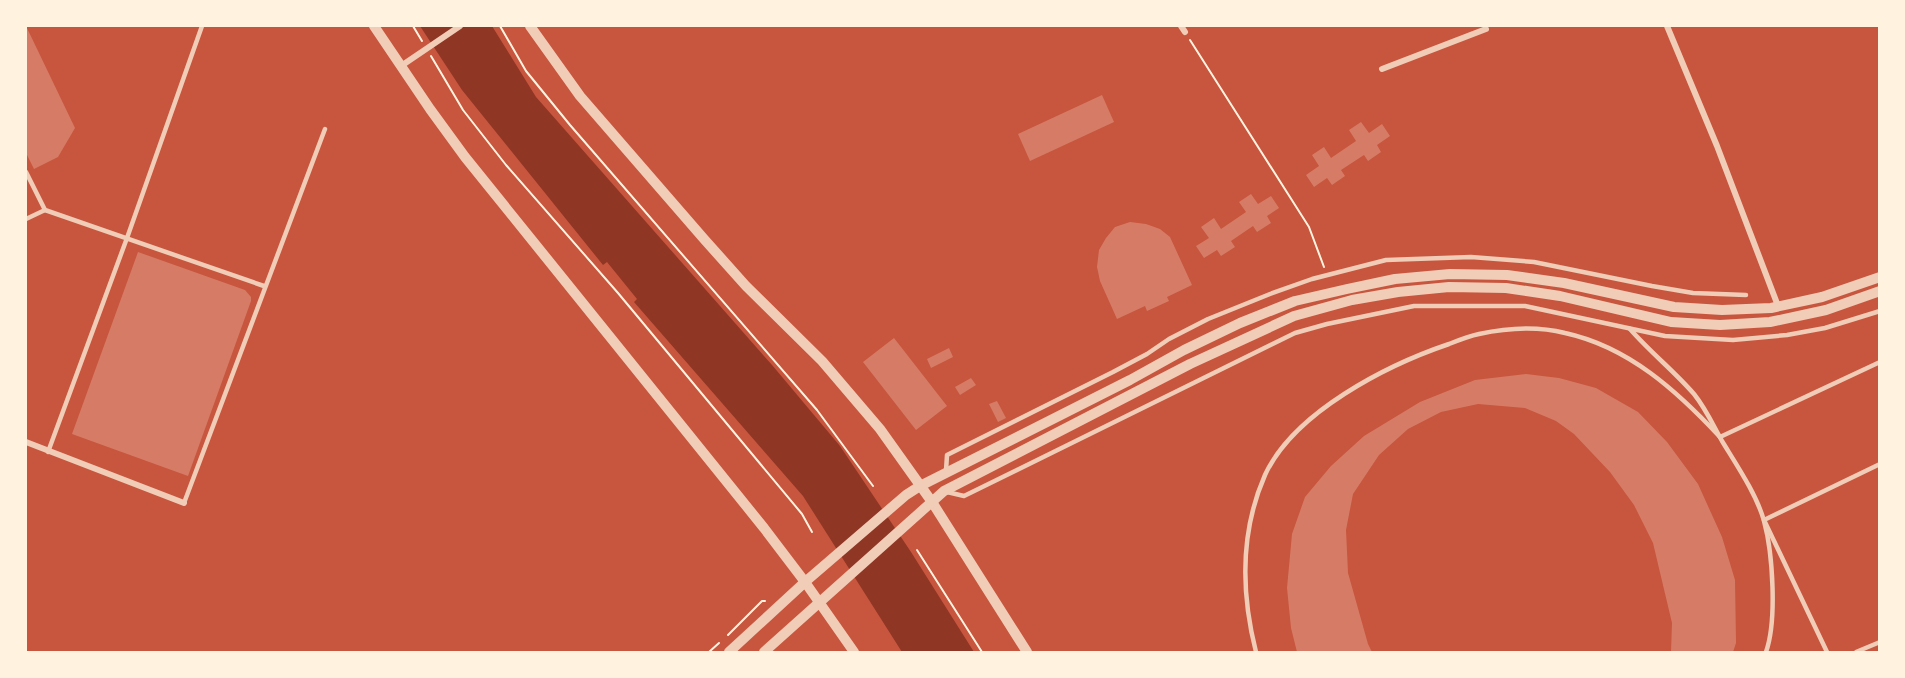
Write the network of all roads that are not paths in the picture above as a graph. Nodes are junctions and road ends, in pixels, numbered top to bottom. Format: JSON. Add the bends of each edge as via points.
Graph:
{"nodes":[{"id":1,"x":202,"y":26,"type":"edge"},
{"id":2,"x":374,"y":26,"type":"edge"},
{"id":3,"x":460,"y":26,"type":"edge"},
{"id":4,"x":530,"y":26,"type":"edge"},
{"id":5,"x":1180,"y":26,"type":"edge"},
{"id":6,"x":1667,"y":26,"type":"edge"},
{"id":7,"x":1486,"y":29,"type":"dead end"},
{"id":8,"x":1185,"y":32,"type":"road end"},
{"id":9,"x":401,"y":66,"type":"junction"},
{"id":10,"x":1382,"y":69,"type":"dead end"},
{"id":11,"x":325,"y":129,"type":"dead end"},
{"id":12,"x":26,"y":172,"type":"edge"},
{"id":13,"x":45,"y":210,"type":"junction"},
{"id":14,"x":26,"y":219,"type":"edge"},
{"id":15,"x":127,"y":238,"type":"junction"},
{"id":16,"x":1880,"y":277,"type":"edge"},
{"id":17,"x":264,"y":286,"type":"junction"},
{"id":18,"x":1880,"y":291,"type":"edge"},
{"id":19,"x":1746,"y":294,"type":"dead end"},
{"id":20,"x":1778,"y":306,"type":"junction"},
{"id":21,"x":1880,"y":311,"type":"edge"},
{"id":22,"x":1630,"y":329,"type":"junction"},
{"id":23,"x":1880,"y":362,"type":"edge"},
{"id":24,"x":1720,"y":437,"type":"junction"},
{"id":25,"x":26,"y":442,"type":"edge"},
{"id":26,"x":48,"y":452,"type":"junction"},
{"id":27,"x":1880,"y":464,"type":"edge"},
{"id":28,"x":945,"y":474,"type":"junction"},
{"id":29,"x":920,"y":486,"type":"junction"},
{"id":30,"x":944,"y":491,"type":"junction"},
{"id":31,"x":932,"y":502,"type":"junction"},
{"id":32,"x":184,"y":503,"type":"joint"},
{"id":33,"x":1764,"y":520,"type":"junction"},
{"id":34,"x":805,"y":582,"type":"junction"},
{"id":35,"x":819,"y":602,"type":"junction"},
{"id":36,"x":1880,"y":642,"type":"edge"},
{"id":37,"x":729,"y":652,"type":"edge"},
{"id":38,"x":764,"y":652,"type":"edge"},
{"id":39,"x":854,"y":652,"type":"edge"},
{"id":40,"x":1027,"y":652,"type":"edge"},
{"id":41,"x":1256,"y":652,"type":"edge"},
{"id":42,"x":1766,"y":652,"type":"edge"},
{"id":43,"x":1827,"y":652,"type":"edge"},
{"id":44,"x":1856,"y":652,"type":"edge"}],
"edges":[{"from":1,"to":15,"type":"lane"},
{"from":2,"to":9,"type":"street"},
{"from":3,"to":9,"type":"street"},
{"from":4,"to":29,"type":"street","via":[[580,96],[746,286],[845,387]]},
{"from":5,"to":8,"type":"street"},
{"from":6,"to":20,"type":"street"},
{"from":7,"to":10,"type":"street"},
{"from":9,"to":34,"type":"street","via":[[465,157]]},
{"from":11,"to":17,"type":"lane"},
{"from":12,"to":13,"type":"lane"},
{"from":13,"to":14,"type":"lane"},
{"from":13,"to":15,"type":"lane"},
{"from":15,"to":17,"type":"lane"},
{"from":15,"to":26,"type":"lane"},
{"from":16,"to":20,"type":"street","via":[[1822,297]]},
{"from":17,"to":32,"type":"lane"},
{"from":18,"to":30,"type":"street","via":[[1826,310],[1770,322],[1720,325],[1671,322],[1560,296],[1506,288],[1449,287],[1352,300],[1294,316],[1245,337]]},
{"from":19,"to":28,"type":"lane","via":[[1693,293],[1534,262],[1471,257],[1386,260],[1270,294],[1208,319],[947,456]]},
{"from":20,"to":28,"type":"street","via":[[1722,310],[1674,307],[1507,275],[1450,274],[1395,279],[1295,301],[1240,324]]},
{"from":21,"to":22,"type":"lane","via":[[1825,328],[1733,340],[1665,336]]},
{"from":22,"to":24,"type":"lane","via":[[1693,394]]},
{"from":22,"to":30,"type":"lane","via":[[1525,306],[1414,306],[1327,324],[1295,333],[1242,358],[964,496]]},
{"from":23,"to":24,"type":"lane"},
{"from":24,"to":33,"type":"lane"},
{"from":24,"to":41,"type":"lane","via":[[1693,408],[1635,361],[1565,333],[1523,328],[1478,334],[1395,364],[1320,412],[1288,440],[1266,473],[1252,512],[1246,554],[1245,589]]},
{"from":25,"to":26,"type":"street"},
{"from":26,"to":32,"type":"street"},
{"from":27,"to":33,"type":"lane"},
{"from":28,"to":29,"type":"street"},
{"from":29,"to":31,"type":"street"},
{"from":29,"to":34,"type":"street"},
{"from":30,"to":31,"type":"street"},
{"from":31,"to":35,"type":"street"},
{"from":31,"to":40,"type":"street"},
{"from":33,"to":42,"type":"lane","via":[[1772,574]]},
{"from":33,"to":43,"type":"lane"},
{"from":34,"to":35,"type":"street"},
{"from":34,"to":37,"type":"street"},
{"from":35,"to":38,"type":"street"},
{"from":35,"to":39,"type":"street"},
{"from":36,"to":44,"type":"lane"}]}
